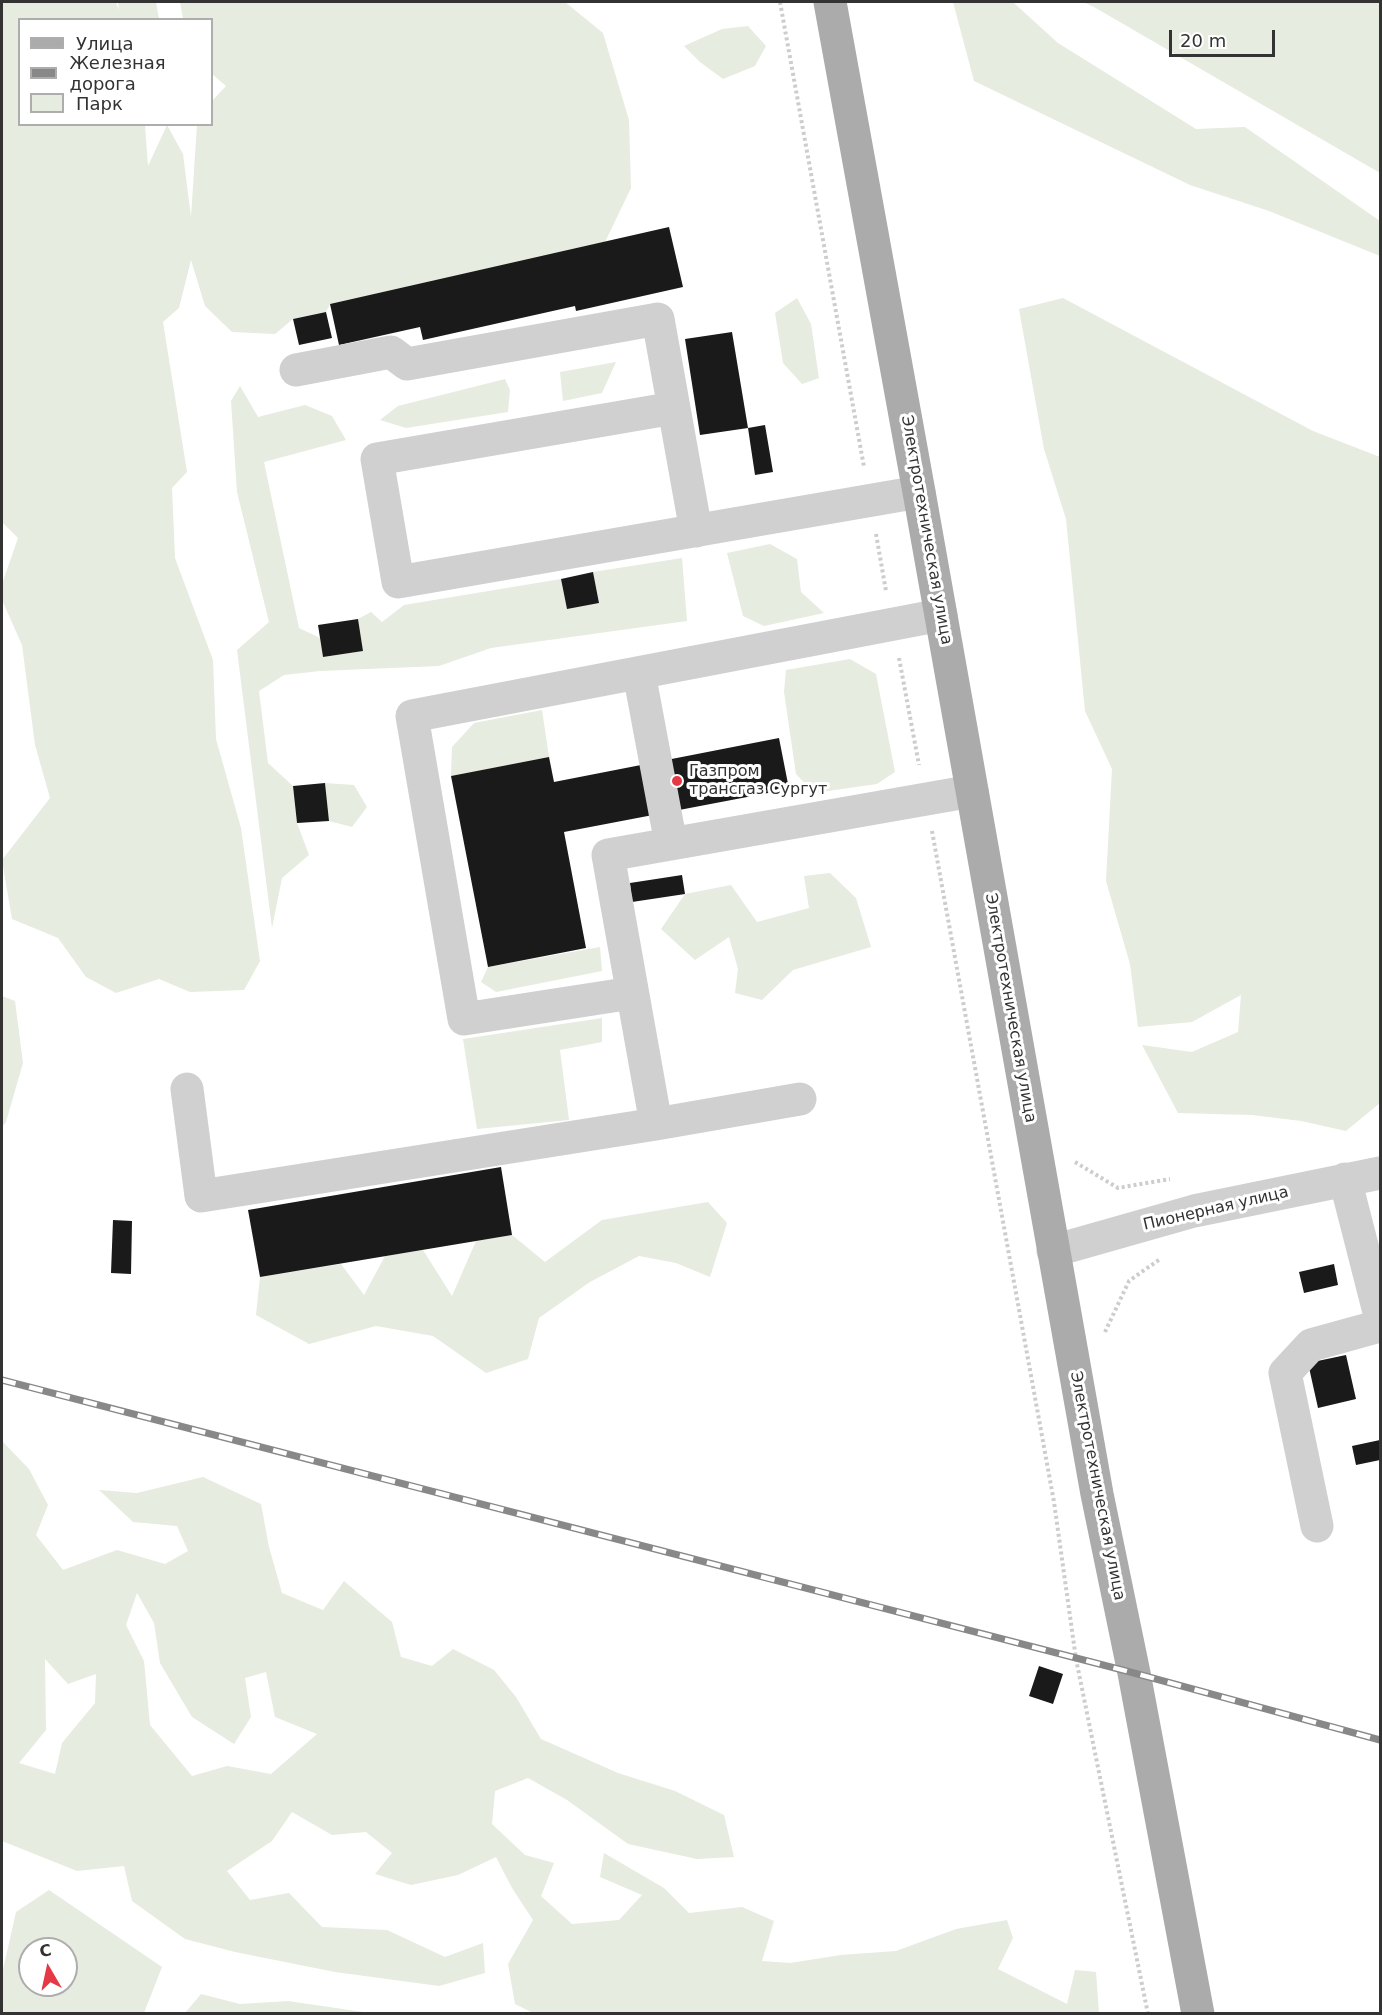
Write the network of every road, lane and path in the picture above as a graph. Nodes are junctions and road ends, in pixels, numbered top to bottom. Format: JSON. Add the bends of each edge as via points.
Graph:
{"nodes":[{"id":1,"x":780,"y":2,"type":"edge"},
{"id":2,"x":830,"y":2,"type":"edge"},
{"id":3,"x":296,"y":370,"type":"dead end"},
{"id":4,"x":674,"y":408,"type":"junction"},
{"id":5,"x":919,"y":492,"type":"junction"},
{"id":6,"x":870,"y":501,"type":"junction"},
{"id":7,"x":696,"y":531,"type":"junction"},
{"id":8,"x":941,"y":615,"type":"junction"},
{"id":9,"x":892,"y":624,"type":"junction"},
{"id":10,"x":639,"y":673,"type":"junction"},
{"id":11,"x":972,"y":791,"type":"junction"},
{"id":12,"x":926,"y":799,"type":"junction"},
{"id":13,"x":671,"y":844,"type":"junction"},
{"id":14,"x":632,"y":993,"type":"junction"},
{"id":15,"x":187,"y":1089,"type":"dead end"},
{"id":16,"x":800,"y":1099,"type":"dead end"},
{"id":17,"x":656,"y":1124,"type":"junction"},
{"id":18,"x":1072,"y":1156,"type":"dead end"},
{"id":19,"x":1380,"y":1173,"type":"edge"},
{"id":20,"x":1175,"y":1178,"type":"dead end"},
{"id":21,"x":1345,"y":1179,"type":"junction"},
{"id":22,"x":1053,"y":1251,"type":"junction"},
{"id":23,"x":1162,"y":1257,"type":"dead end"},
{"id":24,"x":1380,"y":1316,"type":"edge"},
{"id":25,"x":1380,"y":1326,"type":"edge"},
{"id":26,"x":1107,"y":1342,"type":"dead end"},
{"id":27,"x":1097,"y":1494,"type":"junction"},
{"id":28,"x":1054,"y":1502,"type":"junction"},
{"id":29,"x":1317,"y":1526,"type":"dead end"},
{"id":30,"x":1148,"y":2013,"type":"edge"},
{"id":31,"x":1198,"y":2013,"type":"edge"}],
"edges":[{"from":1,"to":6,"type":"path"},
{"from":2,"to":5,"type":"main road","name":"Электротехническая улица"},
{"from":3,"to":4,"type":"street","via":[[391,352],[407,364],[658,320]]},
{"from":4,"to":7,"type":"street"},
{"from":4,"to":7,"type":"street","via":[[377,459],[398,582]]},
{"from":5,"to":6,"type":"street"},
{"from":5,"to":8,"type":"main road","name":"Электротехническая улица"},
{"from":6,"to":7,"type":"street"},
{"from":6,"to":9,"type":"path"},
{"from":8,"to":9,"type":"street"},
{"from":8,"to":11,"type":"main road","name":"Электротехническая улица"},
{"from":9,"to":10,"type":"street"},
{"from":9,"to":12,"type":"path"},
{"from":10,"to":13,"type":"street"},
{"from":10,"to":14,"type":"street","via":[[412,716],[464,1019]]},
{"from":11,"to":12,"type":"street"},
{"from":11,"to":22,"type":"main road","name":"Электротехническая улица"},
{"from":12,"to":13,"type":"street"},
{"from":12,"to":28,"type":"path"},
{"from":13,"to":14,"type":"street","via":[[608,855]]},
{"from":14,"to":17,"type":"street"},
{"from":15,"to":17,"type":"street","via":[[201,1196]]},
{"from":16,"to":17,"type":"street"},
{"from":18,"to":20,"type":"path","via":[[1077,1164],[1118,1188]]},
{"from":19,"to":21,"type":"street","name":"Пионерная улица"},
{"from":21,"to":22,"type":"street","name":"Пионерная улица","via":[[1194,1211]]},
{"from":21,"to":24,"type":"street"},
{"from":22,"to":27,"type":"main road","name":"Электротехническая улица"},
{"from":23,"to":26,"type":"path","via":[[1129,1281],[1105,1331]]},
{"from":25,"to":29,"type":"street","via":[[1311,1345],[1286,1373]]},
{"from":27,"to":28,"type":"path"},
{"from":27,"to":31,"type":"main road","name":"Электротехническая улица"},
{"from":28,"to":30,"type":"path","via":[[1076,1659]]}]}
